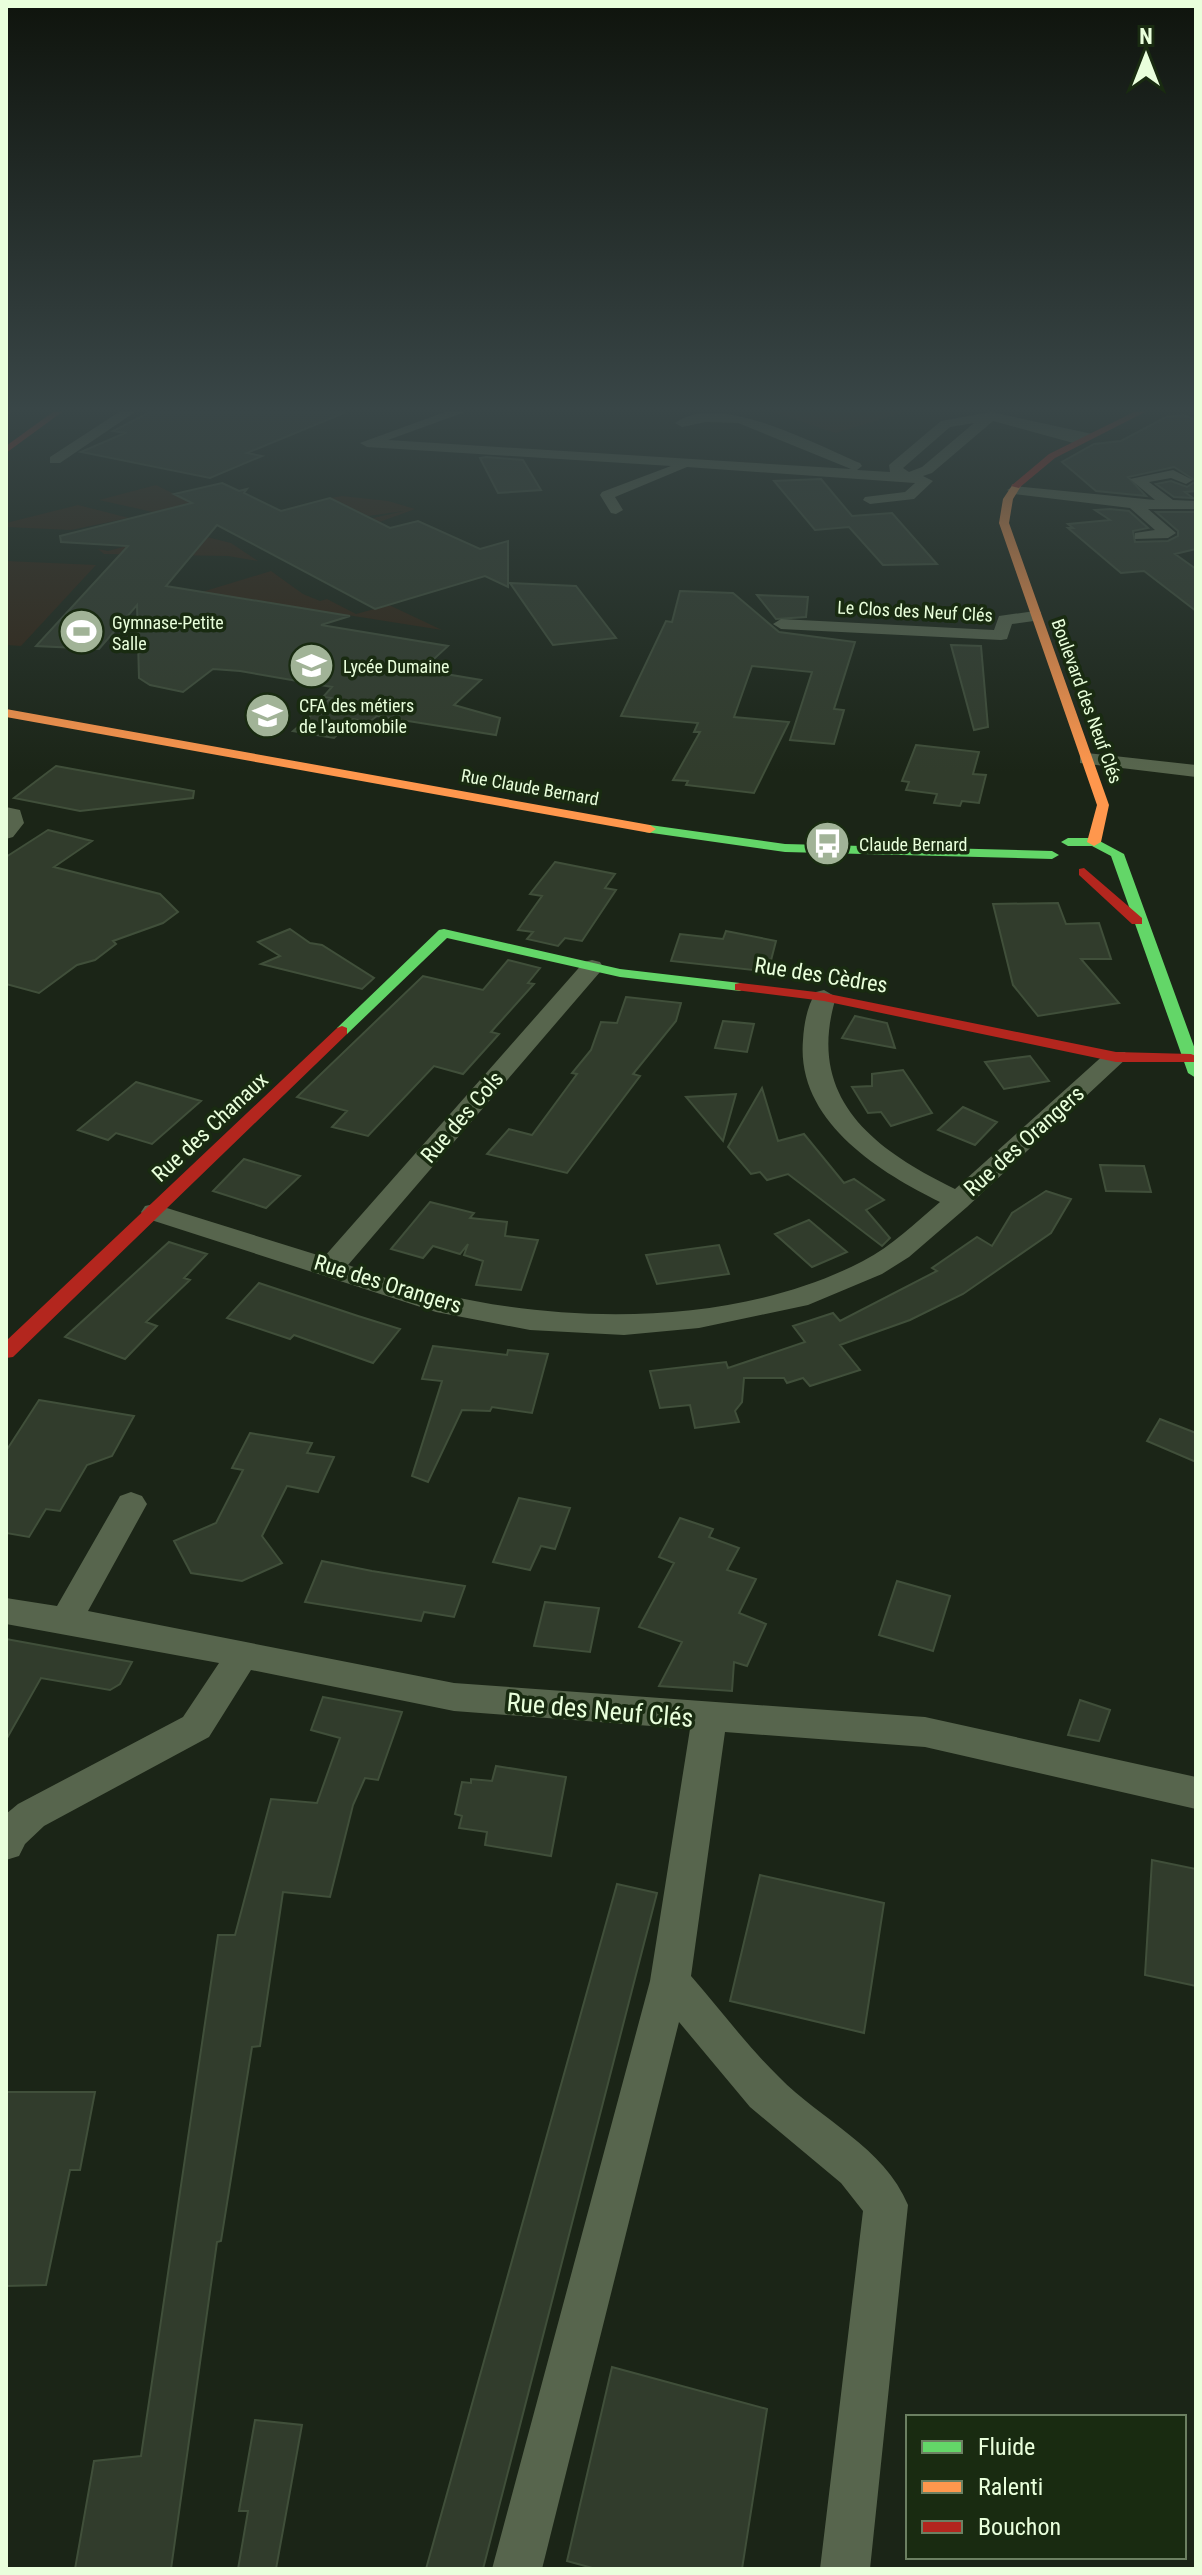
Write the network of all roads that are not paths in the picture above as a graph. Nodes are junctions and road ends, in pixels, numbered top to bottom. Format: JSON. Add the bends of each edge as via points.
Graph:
{"nodes":[{"id":1,"x":1005,"y":532,"type":"edge"},
{"id":2,"x":1167,"y":532,"type":"edge"},
{"id":3,"x":1140,"y":536,"type":"dead end"},
{"id":4,"x":1035,"y":616,"type":"junction"},
{"id":5,"x":781,"y":624,"type":"dead end"},
{"id":6,"x":6,"y":713,"type":"edge"},
{"id":7,"x":1087,"y":759,"type":"junction"},
{"id":8,"x":1196,"y":771,"type":"edge"},
{"id":9,"x":6,"y":813,"type":"edge"},
{"id":10,"x":6,"y":833,"type":"edge"},
{"id":11,"x":1094,"y":842,"type":"junction"},
{"id":12,"x":1052,"y":855,"type":"junction"},
{"id":13,"x":1117,"y":864,"type":"junction"},
{"id":14,"x":1084,"y":872,"type":"junction"},
{"id":15,"x":1143,"y":927,"type":"junction"},
{"id":16,"x":444,"y":933,"type":"joint"},
{"id":17,"x":592,"y":967,"type":"junction"},
{"id":18,"x":824,"y":997,"type":"junction"},
{"id":19,"x":1116,"y":1057,"type":"junction"},
{"id":20,"x":1194,"y":1066,"type":"edge"},
{"id":21,"x":958,"y":1201,"type":"junction"},
{"id":22,"x":154,"y":1212,"type":"junction"},
{"id":23,"x":331,"y":1267,"type":"junction"},
{"id":24,"x":6,"y":1352,"type":"edge"},
{"id":25,"x":131,"y":1504,"type":"dead end"},
{"id":26,"x":6,"y":1611,"type":"edge"},
{"id":27,"x":66,"y":1621,"type":"junction"},
{"id":28,"x":243,"y":1654,"type":"junction"},
{"id":29,"x":709,"y":1719,"type":"junction"},
{"id":30,"x":1196,"y":1793,"type":"edge"},
{"id":31,"x":6,"y":1844,"type":"edge"},
{"id":32,"x":670,"y":1981,"type":"junction"},
{"id":33,"x":517,"y":2569,"type":"edge"},
{"id":34,"x":845,"y":2569,"type":"edge"}],
"edges":[{"from":1,"to":4,"type":"street","name":"Boulevard des Neuf Clés"},
{"from":2,"to":3,"type":"street"},
{"from":4,"to":5,"type":"street","name":"Le Clos des Neuf Clés","via":[[1009,617],[1001,635]]},
{"from":4,"to":7,"type":"street","name":"Boulevard des Neuf Clés"},
{"from":6,"to":12,"type":"street","name":"Rue Claude Bernard","via":[[715,841],[807,849]]},
{"from":7,"to":8,"type":"street"},
{"from":7,"to":11,"type":"street","name":"Boulevard des Neuf Clés","via":[[1103,805]]},
{"from":9,"to":10,"type":"street","via":[[13,814],[14,823]]},
{"from":11,"to":12,"type":"street","via":[[1063,843]]},
{"from":11,"to":13,"type":"street","via":[[1117,854]]},
{"from":12,"to":14,"type":"street","via":[[1066,868]]},
{"from":13,"to":14,"type":"street"},
{"from":13,"to":15,"type":"street","via":[[1140,902]]},
{"from":14,"to":15,"type":"street"},
{"from":15,"to":20,"type":"street"},
{"from":16,"to":17,"type":"street","name":"Rue des Cèdres"},
{"from":16,"to":22,"type":"street","name":"Rue des Chanaux"},
{"from":17,"to":18,"type":"street","name":"Rue des Cèdres"},
{"from":17,"to":23,"type":"street","name":"Rue des Cols"},
{"from":18,"to":19,"type":"street","name":"Rue des Cèdres"},
{"from":18,"to":21,"type":"street","via":[[812,1042],[828,1099],[891,1165]]},
{"from":19,"to":20,"type":"street","name":"Rue des Cèdres"},
{"from":19,"to":21,"type":"street","name":"Rue des Orangers"},
{"from":21,"to":23,"type":"street","name":"Rue des Orangers","via":[[872,1268],[798,1298],[699,1318],[624,1325],[530,1320],[436,1303]]},
{"from":22,"to":23,"type":"street","name":"Rue des Orangers"},
{"from":22,"to":24,"type":"street","name":"Rue des Chanaux"},
{"from":25,"to":27,"type":"street"},
{"from":26,"to":27,"type":"street","name":"Rue des Neuf Clés"},
{"from":27,"to":28,"type":"street","name":"Rue des Neuf Clés"},
{"from":28,"to":29,"type":"street","name":"Rue des Neuf Clés","via":[[454,1697]]},
{"from":28,"to":31,"type":"street","via":[[196,1727],[31,1815]]},
{"from":29,"to":30,"type":"street","name":"Rue des Neuf Clés","via":[[925,1732]]},
{"from":29,"to":32,"type":"street"},
{"from":32,"to":33,"type":"street"},
{"from":32,"to":34,"type":"street","via":[[765,2093],[856,2168],[886,2205]]}]}
